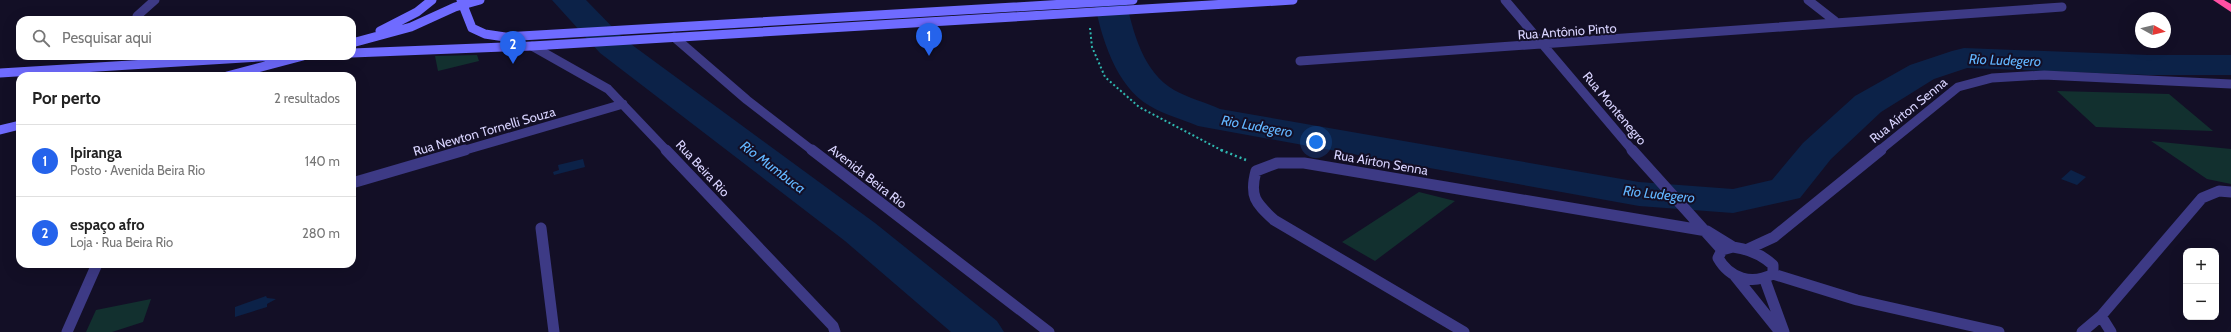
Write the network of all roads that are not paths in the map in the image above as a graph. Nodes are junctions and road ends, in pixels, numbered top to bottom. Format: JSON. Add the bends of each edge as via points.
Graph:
{"nodes":[{"id":1,"x":155,"y":0,"type":"edge"},
{"id":2,"x":432,"y":0,"type":"edge"},
{"id":3,"x":480,"y":0,"type":"edge"},
{"id":4,"x":1133,"y":0,"type":"edge"},
{"id":5,"x":1293,"y":0,"type":"edge"},
{"id":6,"x":1505,"y":0,"type":"edge"},
{"id":7,"x":1808,"y":0,"type":"edge"},
{"id":8,"x":2218,"y":0,"type":"edge"},
{"id":9,"x":462,"y":2,"type":"edge"},
{"id":10,"x":1129,"y":5,"type":"edge"},
{"id":11,"x":2062,"y":7,"type":"dead end"},
{"id":12,"x":2231,"y":9,"type":"edge"},
{"id":13,"x":137,"y":16,"type":"dead end"},
{"id":14,"x":1835,"y":21,"type":"junction"},
{"id":15,"x":674,"y":37,"type":"junction"},
{"id":16,"x":356,"y":42,"type":"edge"},
{"id":17,"x":356,"y":42,"type":"edge"},
{"id":18,"x":532,"y":46,"type":"junction"},
{"id":19,"x":1544,"y":46,"type":"junction"},
{"id":20,"x":356,"y":53,"type":"edge"},
{"id":21,"x":211,"y":60,"type":"edge"},
{"id":22,"x":288,"y":60,"type":"edge"},
{"id":23,"x":1300,"y":61,"type":"dead end"},
{"id":24,"x":16,"y":72,"type":"edge"},
{"id":25,"x":16,"y":72,"type":"edge"},
{"id":26,"x":242,"y":72,"type":"edge"},
{"id":27,"x":0,"y":73,"type":"edge"},
{"id":28,"x":2231,"y":84,"type":"edge"},
{"id":29,"x":623,"y":104,"type":"junction"},
{"id":30,"x":16,"y":126,"type":"edge"},
{"id":31,"x":0,"y":130,"type":"edge"},
{"id":32,"x":356,"y":182,"type":"edge"},
{"id":33,"x":2231,"y":192,"type":"edge"},
{"id":34,"x":541,"y":228,"type":"dead end"},
{"id":35,"x":1707,"y":232,"type":"junction"},
{"id":36,"x":1774,"y":237,"type":"junction"},
{"id":37,"x":1733,"y":247,"type":"junction"},
{"id":38,"x":1748,"y":249,"type":"junction"},
{"id":39,"x":1722,"y":250,"type":"junction"},
{"id":40,"x":1763,"y":256,"type":"junction"},
{"id":41,"x":95,"y":268,"type":"edge"},
{"id":42,"x":1735,"y":276,"type":"junction"},
{"id":43,"x":1769,"y":277,"type":"junction"},
{"id":44,"x":2101,"y":316,"type":"junction"},
{"id":45,"x":67,"y":332,"type":"edge"},
{"id":46,"x":554,"y":332,"type":"edge"},
{"id":47,"x":835,"y":332,"type":"edge"},
{"id":48,"x":1049,"y":332,"type":"edge"},
{"id":49,"x":1464,"y":332,"type":"edge"},
{"id":50,"x":1780,"y":332,"type":"edge"},
{"id":51,"x":1784,"y":332,"type":"edge"},
{"id":52,"x":1999,"y":332,"type":"edge"},
{"id":53,"x":2082,"y":332,"type":"edge"},
{"id":54,"x":2111,"y":332,"type":"edge"}],
"edges":[{"from":1,"to":13,"type":"street"},
{"from":2,"to":16,"type":"main road","via":[[413,14]]},
{"from":3,"to":9,"type":"main road"},
{"from":4,"to":10,"type":"main road"},
{"from":5,"to":10,"type":"main road"},
{"from":6,"to":19,"type":"street","name":"Rua Montenegro"},
{"from":7,"to":14,"type":"street"},
{"from":8,"to":12,"type":"highway"},
{"from":9,"to":10,"type":"main road","via":[[470,26],[483,34],[505,37],[1078,3]]},
{"from":9,"to":17,"type":"main road","via":[[420,24]]},
{"from":10,"to":15,"type":"main road","via":[[1089,12]]},
{"from":11,"to":14,"type":"street","name":"Rua Antônio Pinto"},
{"from":14,"to":19,"type":"street","name":"Rua Antônio Pinto"},
{"from":15,"to":18,"type":"main road"},
{"from":15,"to":48,"type":"street","name":"Avenida Beira Rio","via":[[747,100]]},
{"from":18,"to":20,"type":"main road"},
{"from":18,"to":29,"type":"street","name":"Rua Beira Rio","via":[[608,89]]},
{"from":19,"to":23,"type":"street","name":"Rua Antônio Pinto"},
{"from":19,"to":35,"type":"street","name":"Rua Montenegro","via":[[1657,179]]},
{"from":21,"to":25,"type":"main road"},
{"from":22,"to":26,"type":"main road"},
{"from":24,"to":27,"type":"main road"},
{"from":28,"to":36,"type":"street","name":"Rua Aírton Senna","via":[[2031,74],[1996,75],[1974,80],[1958,87]]},
{"from":29,"to":32,"type":"street","name":"Rua Newton Tornelli Souza"},
{"from":29,"to":47,"type":"street","name":"Rua Beira Rio","via":[[833,326]]},
{"from":30,"to":31,"type":"main road"},
{"from":33,"to":44,"type":"street","via":[[2219,192],[2202,198]]},
{"from":34,"to":46,"type":"street"},
{"from":35,"to":37,"type":"street","name":"Rua Montenegro"},
{"from":35,"to":39,"type":"street","name":"Rua Montenegro"},
{"from":35,"to":49,"type":"street","name":"Rua Aírton Senna","via":[[1304,163],[1277,163],[1256,171],[1250,187],[1256,203],[1274,220]]},
{"from":36,"to":38,"type":"street","name":"Rua Aírton Senna"},
{"from":36,"to":40,"type":"street","name":"Rua Aírton Senna"},
{"from":37,"to":38,"type":"street"},
{"from":37,"to":39,"type":"street"},
{"from":38,"to":40,"type":"street"},
{"from":39,"to":42,"type":"street","via":[[1718,258],[1722,267]]},
{"from":40,"to":43,"type":"street","via":[[1773,265]]},
{"from":41,"to":45,"type":"street"},
{"from":42,"to":43,"type":"street","via":[[1750,280]]},
{"from":42,"to":50,"type":"street"},
{"from":43,"to":51,"type":"street"},
{"from":43,"to":52,"type":"street","via":[[1889,310]]},
{"from":44,"to":53,"type":"street"},
{"from":44,"to":54,"type":"street"}]}
